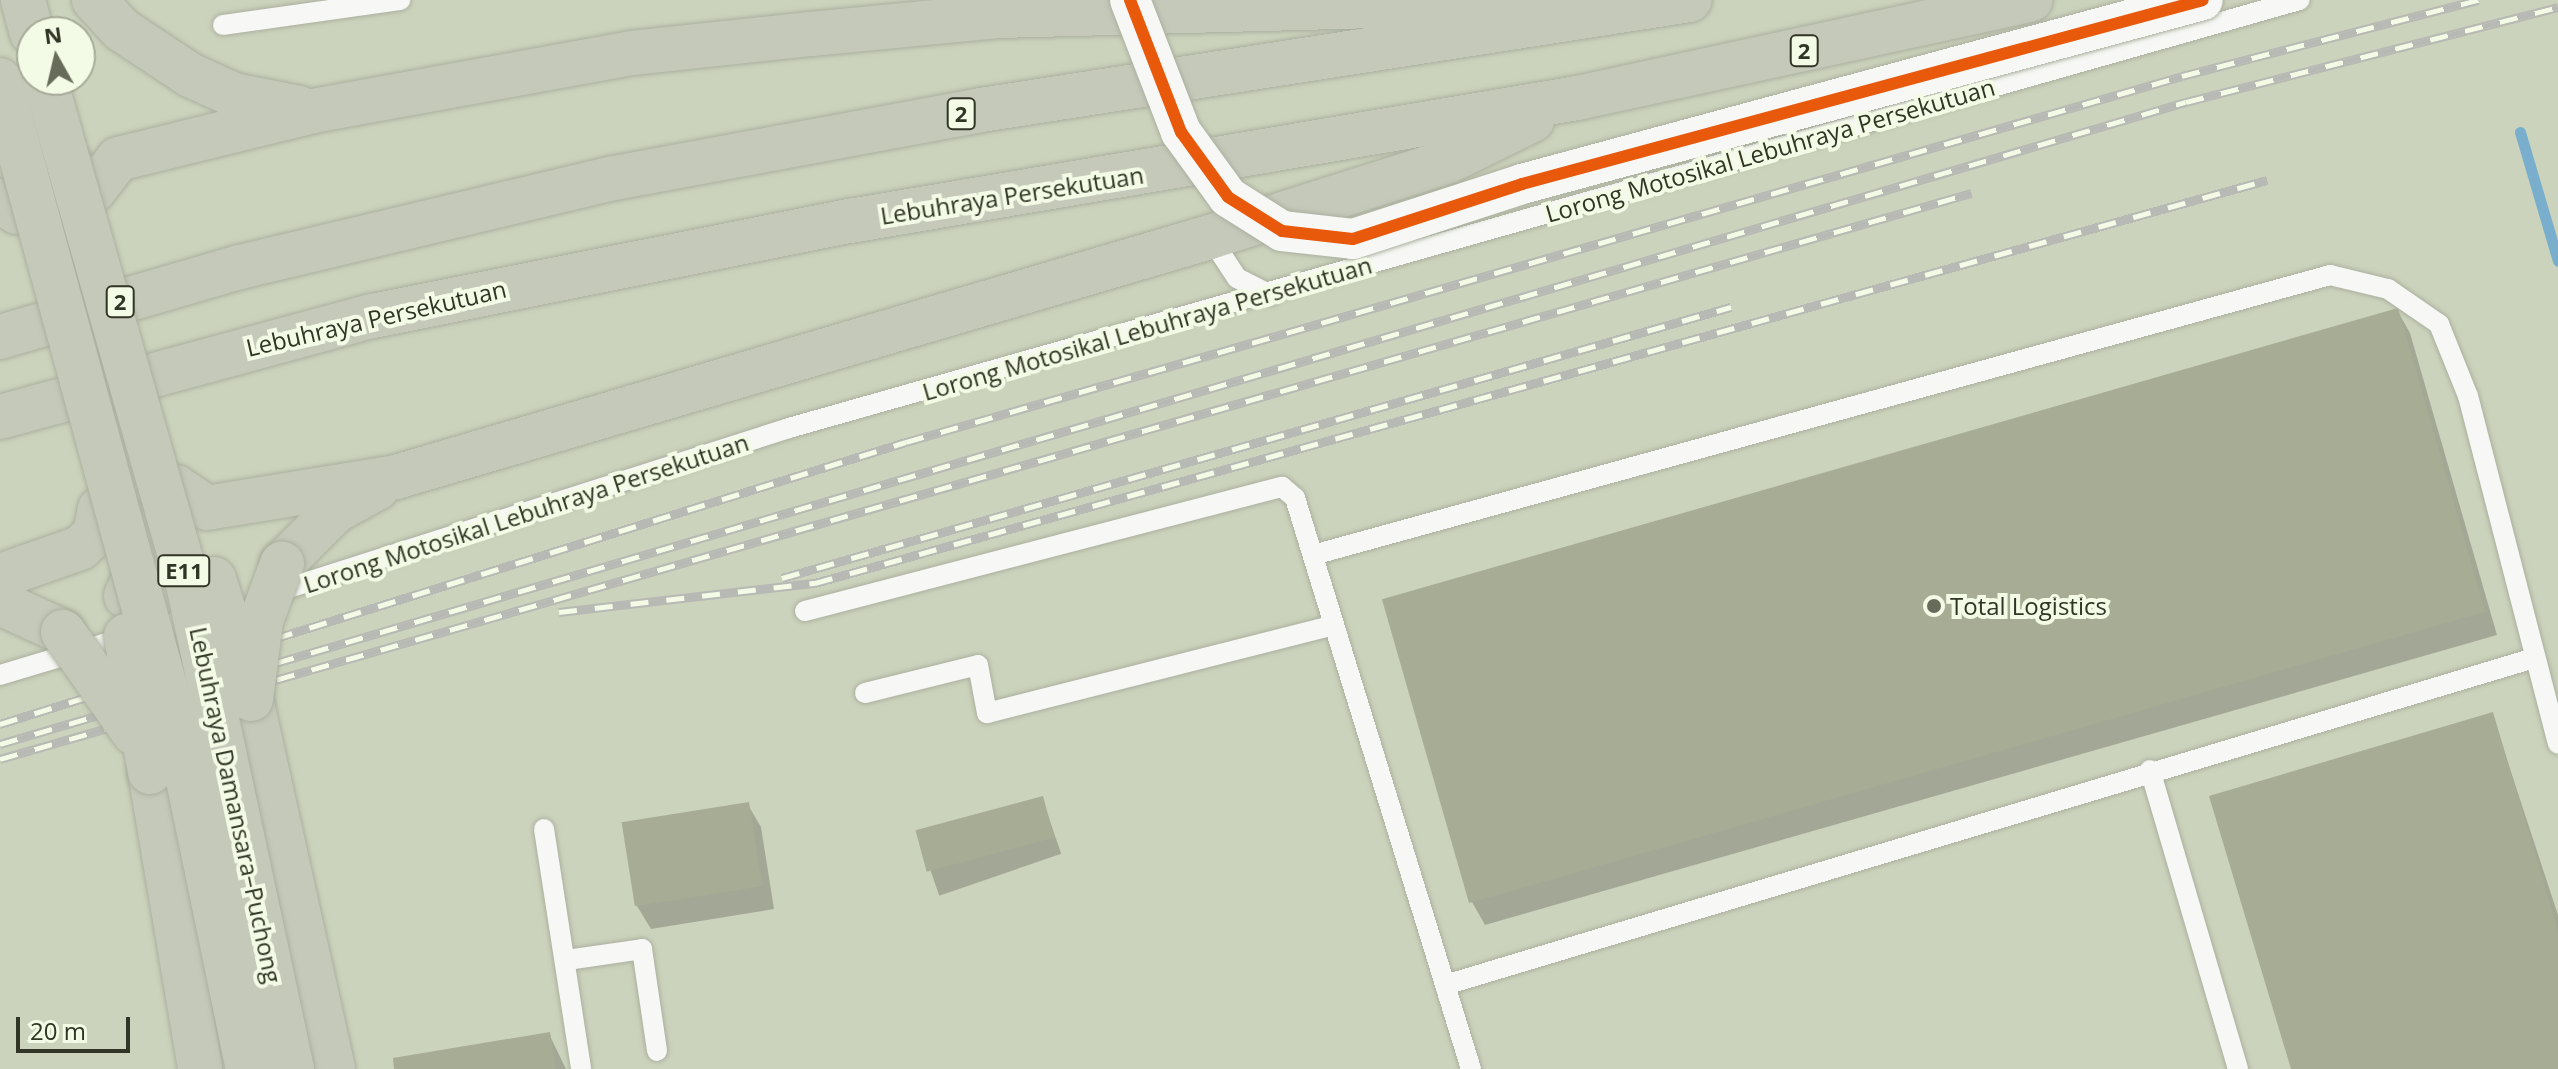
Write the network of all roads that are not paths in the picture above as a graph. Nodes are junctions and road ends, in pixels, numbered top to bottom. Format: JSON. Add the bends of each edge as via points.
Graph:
{"nodes":[{"id":1,"x":94,"y":0,"type":"edge"},
{"id":2,"x":400,"y":0,"type":"edge"},
{"id":3,"x":1130,"y":0,"type":"edge"},
{"id":4,"x":1625,"y":0,"type":"edge"},
{"id":5,"x":1690,"y":0,"type":"edge"},
{"id":6,"x":2031,"y":0,"type":"edge"},
{"id":7,"x":2203,"y":0,"type":"edge"},
{"id":8,"x":2300,"y":0,"type":"edge"},
{"id":9,"x":1016,"y":8,"type":"edge"},
{"id":10,"x":223,"y":25,"type":"dead end"},
{"id":11,"x":0,"y":80,"type":"edge"},
{"id":12,"x":50,"y":96,"type":"edge"},
{"id":13,"x":57,"y":96,"type":"edge"},
{"id":14,"x":1577,"y":98,"type":"junction"},
{"id":15,"x":0,"y":104,"type":"edge"},
{"id":16,"x":313,"y":111,"type":"junction"},
{"id":17,"x":45,"y":141,"type":"junction"},
{"id":18,"x":94,"y":190,"type":"junction"},
{"id":19,"x":9,"y":207,"type":"edge"},
{"id":20,"x":1210,"y":237,"type":"junction"},
{"id":21,"x":1271,"y":295,"type":"junction"},
{"id":22,"x":0,"y":337,"type":"edge"},
{"id":23,"x":0,"y":417,"type":"edge"},
{"id":24,"x":396,"y":477,"type":"junction"},
{"id":25,"x":191,"y":497,"type":"junction"},
{"id":26,"x":100,"y":509,"type":"junction"},
{"id":27,"x":151,"y":535,"type":"junction"},
{"id":28,"x":1313,"y":555,"type":"junction"},
{"id":29,"x":0,"y":576,"type":"edge"},
{"id":30,"x":0,"y":603,"type":"edge"},
{"id":31,"x":805,"y":611,"type":"dead end"},
{"id":32,"x":1334,"y":625,"type":"junction"},
{"id":33,"x":2534,"y":658,"type":"junction"},
{"id":34,"x":0,"y":675,"type":"edge"},
{"id":35,"x":865,"y":693,"type":"dead end"},
{"id":36,"x":254,"y":712,"type":"junction"},
{"id":37,"x":2558,"y":744,"type":"edge"},
{"id":38,"x":148,"y":764,"type":"junction"},
{"id":39,"x":2150,"y":770,"type":"junction"},
{"id":40,"x":544,"y":829,"type":"dead end"},
{"id":41,"x":567,"y":960,"type":"junction"},
{"id":42,"x":1445,"y":985,"type":"junction"},
{"id":43,"x":657,"y":1051,"type":"dead end"},
{"id":44,"x":200,"y":1069,"type":"edge"},
{"id":45,"x":248,"y":1069,"type":"edge"},
{"id":46,"x":292,"y":1069,"type":"edge"},
{"id":47,"x":333,"y":1069,"type":"edge"},
{"id":48,"x":581,"y":1069,"type":"edge"},
{"id":49,"x":1471,"y":1069,"type":"edge"},
{"id":50,"x":2238,"y":1069,"type":"edge"}],
"edges":[{"from":1,"to":16,"type":"highway","via":[[122,30],[190,75],[234,95]]},
{"from":2,"to":10,"type":"lane"},
{"from":3,"to":7,"type":"street","bridge":true,"via":[[1181,132],[1228,197],[1282,231],[1353,239],[1522,184]]},
{"from":4,"to":9,"type":"highway"},
{"from":5,"to":22,"type":"highway","number":"2","via":[[981,110],[614,178],[240,267]]},
{"from":6,"to":14,"type":"highway","name":"Lebuhraya Persekutuan","number":"2"},
{"from":8,"to":21,"type":"lane","name":"Lorong Motosikal Lebuhraya Persekutuan"},
{"from":9,"to":16,"type":"highway","via":[[632,53]]},
{"from":11,"to":45,"type":"highway","name":"Lebuhraya Damansara–Puchong","number":"E11","bridge":true,"via":[[180,741]]},
{"from":12,"to":46,"type":"highway","name":"Lebuhraya Damansara–Puchong","number":"E11","bridge":true,"via":[[188,584]]},
{"from":13,"to":17,"type":"highway"},
{"from":14,"to":20,"type":"highway","via":[[1449,161]]},
{"from":14,"to":23,"type":"highway","name":"Lebuhraya Persekutuan","number":"2","via":[[624,265],[373,316]]},
{"from":15,"to":17,"type":"highway"},
{"from":16,"to":18,"type":"highway","via":[[118,159]]},
{"from":17,"to":18,"type":"highway","bridge":true},
{"from":17,"to":19,"type":"highway"},
{"from":18,"to":25,"type":"highway"},
{"from":19,"to":26,"type":"highway"},
{"from":20,"to":21,"type":"lane","via":[[1237,278]]},
{"from":20,"to":24,"type":"highway"},
{"from":21,"to":34,"type":"lane","name":"Lorong Motosikal Lebuhraya Persekutuan","via":[[789,428],[545,512]]},
{"from":24,"to":25,"type":"highway"},
{"from":24,"to":36,"type":"highway","bridge":true,"via":[[335,511],[282,564],[261,621]]},
{"from":25,"to":27,"type":"highway"},
{"from":26,"to":27,"type":"highway"},
{"from":26,"to":29,"type":"highway","via":[[95,534],[80,548]]},
{"from":27,"to":36,"type":"highway","bridge":true,"via":[[214,579]]},
{"from":27,"to":38,"type":"highway","bridge":true,"via":[[125,599]]},
{"from":28,"to":31,"type":"lane","via":[[1295,498],[1266,487]]},
{"from":28,"to":32,"type":"lane"},
{"from":28,"to":33,"type":"lane","via":[[2330,275],[2388,289],[2439,324],[2468,396]]},
{"from":30,"to":38,"type":"highway","bridge":true,"via":[[63,632]]},
{"from":32,"to":35,"type":"lane","via":[[987,713],[978,665]]},
{"from":32,"to":42,"type":"lane"},
{"from":33,"to":37,"type":"lane"},
{"from":33,"to":39,"type":"lane"},
{"from":36,"to":47,"type":"highway"},
{"from":38,"to":44,"type":"highway"},
{"from":39,"to":42,"type":"lane"},
{"from":39,"to":50,"type":"lane"},
{"from":40,"to":41,"type":"lane"},
{"from":41,"to":43,"type":"lane","via":[[642,949]]},
{"from":41,"to":48,"type":"lane"},
{"from":42,"to":49,"type":"lane"}]}
